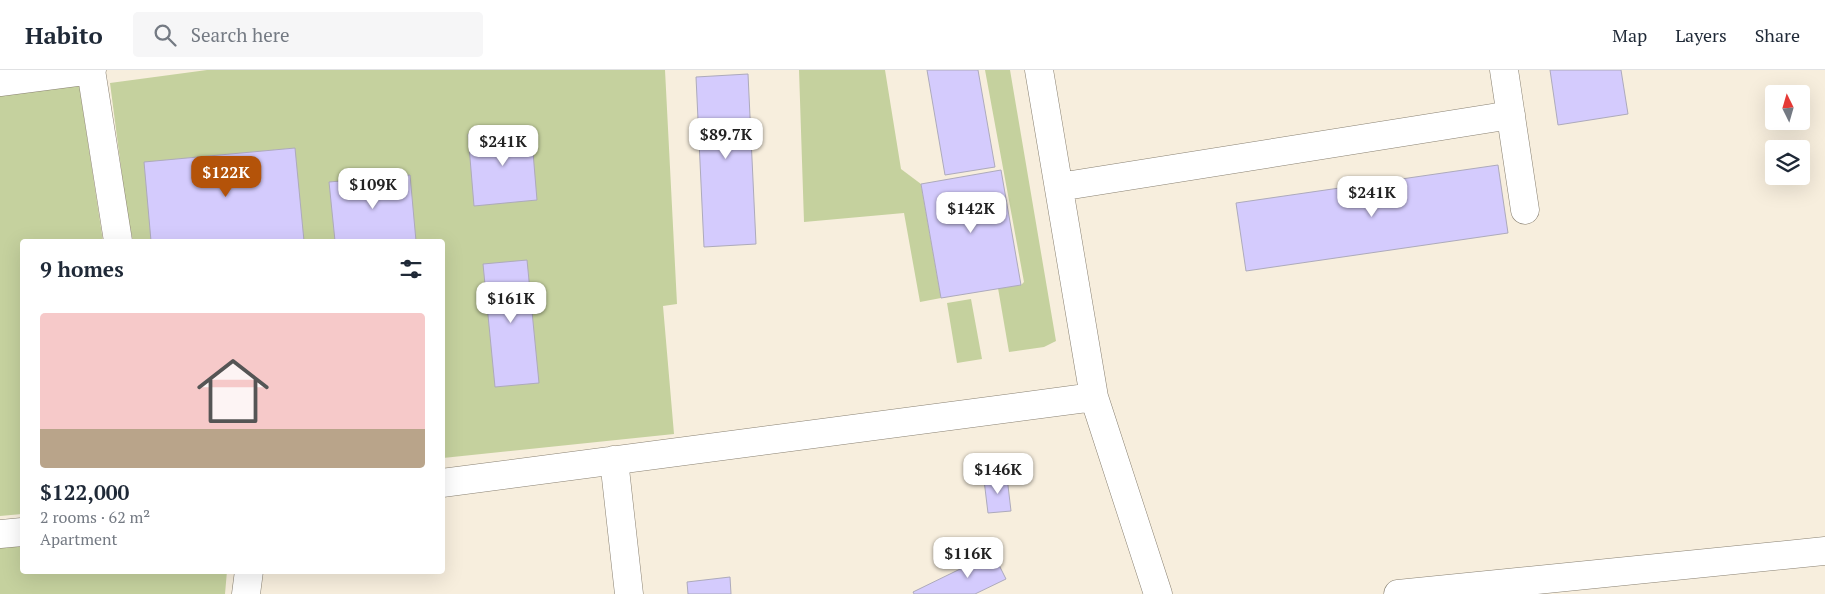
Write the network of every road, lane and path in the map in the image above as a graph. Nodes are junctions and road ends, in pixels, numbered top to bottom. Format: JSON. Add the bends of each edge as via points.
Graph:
{"nodes":[{"id":1,"x":92,"y":70,"type":"edge"},
{"id":2,"x":1038,"y":70,"type":"edge"},
{"id":3,"x":1504,"y":70,"type":"edge"},
{"id":4,"x":0,"y":82,"type":"edge"},
{"id":5,"x":1511,"y":115,"type":"junction"},
{"id":6,"x":1058,"y":187,"type":"junction"},
{"id":7,"x":1525,"y":210,"type":"dead end"},
{"id":8,"x":118,"y":239,"type":"edge"},
{"id":9,"x":1094,"y":397,"type":"junction"},
{"id":10,"x":614,"y":460,"type":"junction"},
{"id":11,"x":445,"y":483,"type":"edge"},
{"id":12,"x":20,"y":532,"type":"edge"},
{"id":13,"x":0,"y":534,"type":"edge"},
{"id":14,"x":1825,"y":551,"type":"edge"},
{"id":15,"x":249,"y":574,"type":"edge"},
{"id":16,"x":246,"y":594,"type":"edge"},
{"id":17,"x":629,"y":594,"type":"edge"},
{"id":18,"x":1158,"y":594,"type":"edge"},
{"id":19,"x":1398,"y":594,"type":"edge"}],
"edges":[{"from":1,"to":4,"type":"lane"},
{"from":1,"to":8,"type":"lane"},
{"from":2,"to":6,"type":"lane"},
{"from":3,"to":5,"type":"lane"},
{"from":5,"to":6,"type":"lane"},
{"from":5,"to":7,"type":"lane"},
{"from":6,"to":9,"type":"lane"},
{"from":9,"to":10,"type":"lane"},
{"from":9,"to":18,"type":"lane"},
{"from":10,"to":11,"type":"lane"},
{"from":10,"to":17,"type":"lane"},
{"from":12,"to":13,"type":"lane"},
{"from":14,"to":19,"type":"lane"},
{"from":15,"to":16,"type":"lane"}]}
